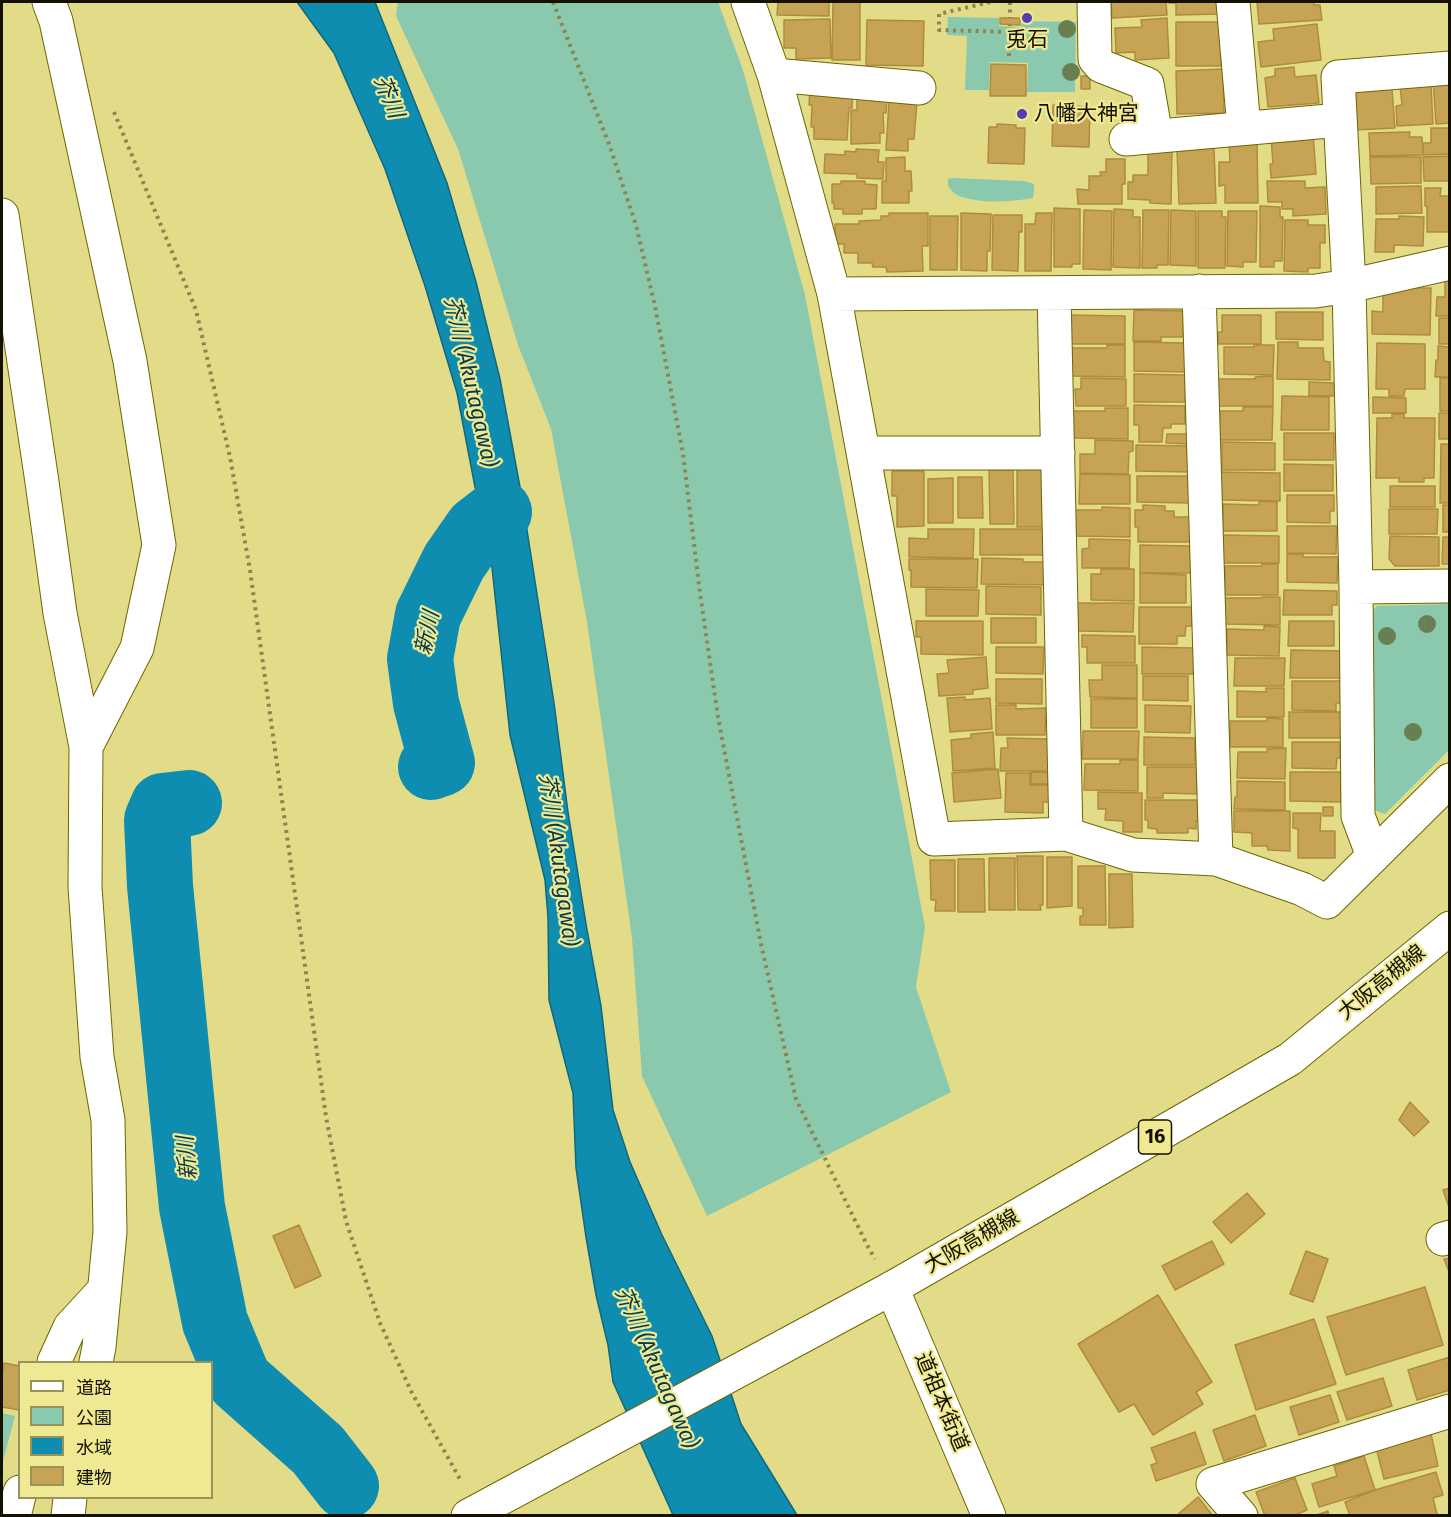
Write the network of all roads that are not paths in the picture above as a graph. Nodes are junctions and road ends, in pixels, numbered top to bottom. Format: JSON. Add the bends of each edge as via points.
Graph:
{"nodes":[{"id":1,"x":50,"y":2,"type":"edge"},
{"id":2,"x":748,"y":2,"type":"edge"},
{"id":3,"x":1094,"y":2,"type":"edge"},
{"id":4,"x":1233,"y":2,"type":"edge"},
{"id":5,"x":1449,"y":68,"type":"edge"},
{"id":6,"x":774,"y":75,"type":"junction"},
{"id":7,"x":919,"y":88,"type":"dead end"},
{"id":8,"x":1340,"y":120,"type":"junction"},
{"id":9,"x":1244,"y":128,"type":"junction"},
{"id":10,"x":2,"y":215,"type":"edge"},
{"id":11,"x":1449,"y":263,"type":"edge"},
{"id":12,"x":1349,"y":286,"type":"junction"},
{"id":13,"x":1200,"y":291,"type":"junction"},
{"id":14,"x":1054,"y":292,"type":"junction"},
{"id":15,"x":834,"y":294,"type":"junction"},
{"id":16,"x":864,"y":453,"type":"junction"},
{"id":17,"x":1058,"y":453,"type":"junction"},
{"id":18,"x":1449,"y":586,"type":"edge"},
{"id":19,"x":1356,"y":587,"type":"junction"},
{"id":20,"x":86,"y":747,"type":"junction"},
{"id":21,"x":1449,"y":780,"type":"edge"},
{"id":22,"x":1066,"y":834,"type":"junction"},
{"id":23,"x":1373,"y":856,"type":"junction"},
{"id":24,"x":1216,"y":859,"type":"junction"},
{"id":25,"x":1449,"y":928,"type":"edge"},
{"id":26,"x":892,"y":1288,"type":"junction"},
{"id":27,"x":104,"y":1290,"type":"junction"},
{"id":28,"x":54,"y":1361,"type":"edge"},
{"id":29,"x":96,"y":1361,"type":"edge"},
{"id":30,"x":1449,"y":1411,"type":"edge"},
{"id":31,"x":18,"y":1499,"type":"edge"},
{"id":32,"x":70,"y":1499,"type":"edge"},
{"id":33,"x":473,"y":1513,"type":"edge"},
{"id":34,"x":14,"y":1515,"type":"edge"},
{"id":35,"x":68,"y":1515,"type":"edge"},
{"id":36,"x":990,"y":1515,"type":"edge"},
{"id":37,"x":1241,"y":1515,"type":"edge"}],
"edges":[{"from":1,"to":20,"type":"street","via":[[130,361],[159,545],[137,648]]},
{"from":2,"to":6,"type":"street"},
{"from":3,"to":9,"type":"street","via":[[1095,59],[1101,66],[1147,84],[1141,137]]},
{"from":4,"to":9,"type":"street"},
{"from":5,"to":8,"type":"street","via":[[1338,77]]},
{"from":6,"to":7,"type":"street"},
{"from":6,"to":15,"type":"street"},
{"from":8,"to":9,"type":"street"},
{"from":8,"to":12,"type":"street"},
{"from":10,"to":20,"type":"street","via":[[60,613]]},
{"from":11,"to":12,"type":"street"},
{"from":12,"to":13,"type":"street","via":[[1316,291]]},
{"from":12,"to":19,"type":"street"},
{"from":13,"to":14,"type":"street"},
{"from":13,"to":24,"type":"street"},
{"from":14,"to":15,"type":"street"},
{"from":14,"to":17,"type":"street"},
{"from":15,"to":16,"type":"street"},
{"from":16,"to":17,"type":"street"},
{"from":16,"to":22,"type":"street","via":[[934,838]]},
{"from":17,"to":22,"type":"street"},
{"from":18,"to":19,"type":"street"},
{"from":19,"to":23,"type":"street","via":[[1358,816]]},
{"from":20,"to":27,"type":"street","via":[[85,887],[97,1057],[108,1120],[110,1232]]},
{"from":21,"to":23,"type":"street"},
{"from":22,"to":24,"type":"street","via":[[1133,855]]},
{"from":23,"to":24,"type":"street","via":[[1327,902],[1302,889]]},
{"from":25,"to":26,"type":"street","name":"大阪高槻線","number":"16","via":[[1290,1059]]},
{"from":26,"to":33,"type":"street","name":"大阪高槻線","number":"16"},
{"from":26,"to":36,"type":"street","name":"道祖本街道"},
{"from":27,"to":28,"type":"street","via":[[70,1327]]},
{"from":27,"to":29,"type":"street"},
{"from":30,"to":37,"type":"street","via":[[1213,1484]]},
{"from":31,"to":34,"type":"street"},
{"from":32,"to":35,"type":"street"}]}
